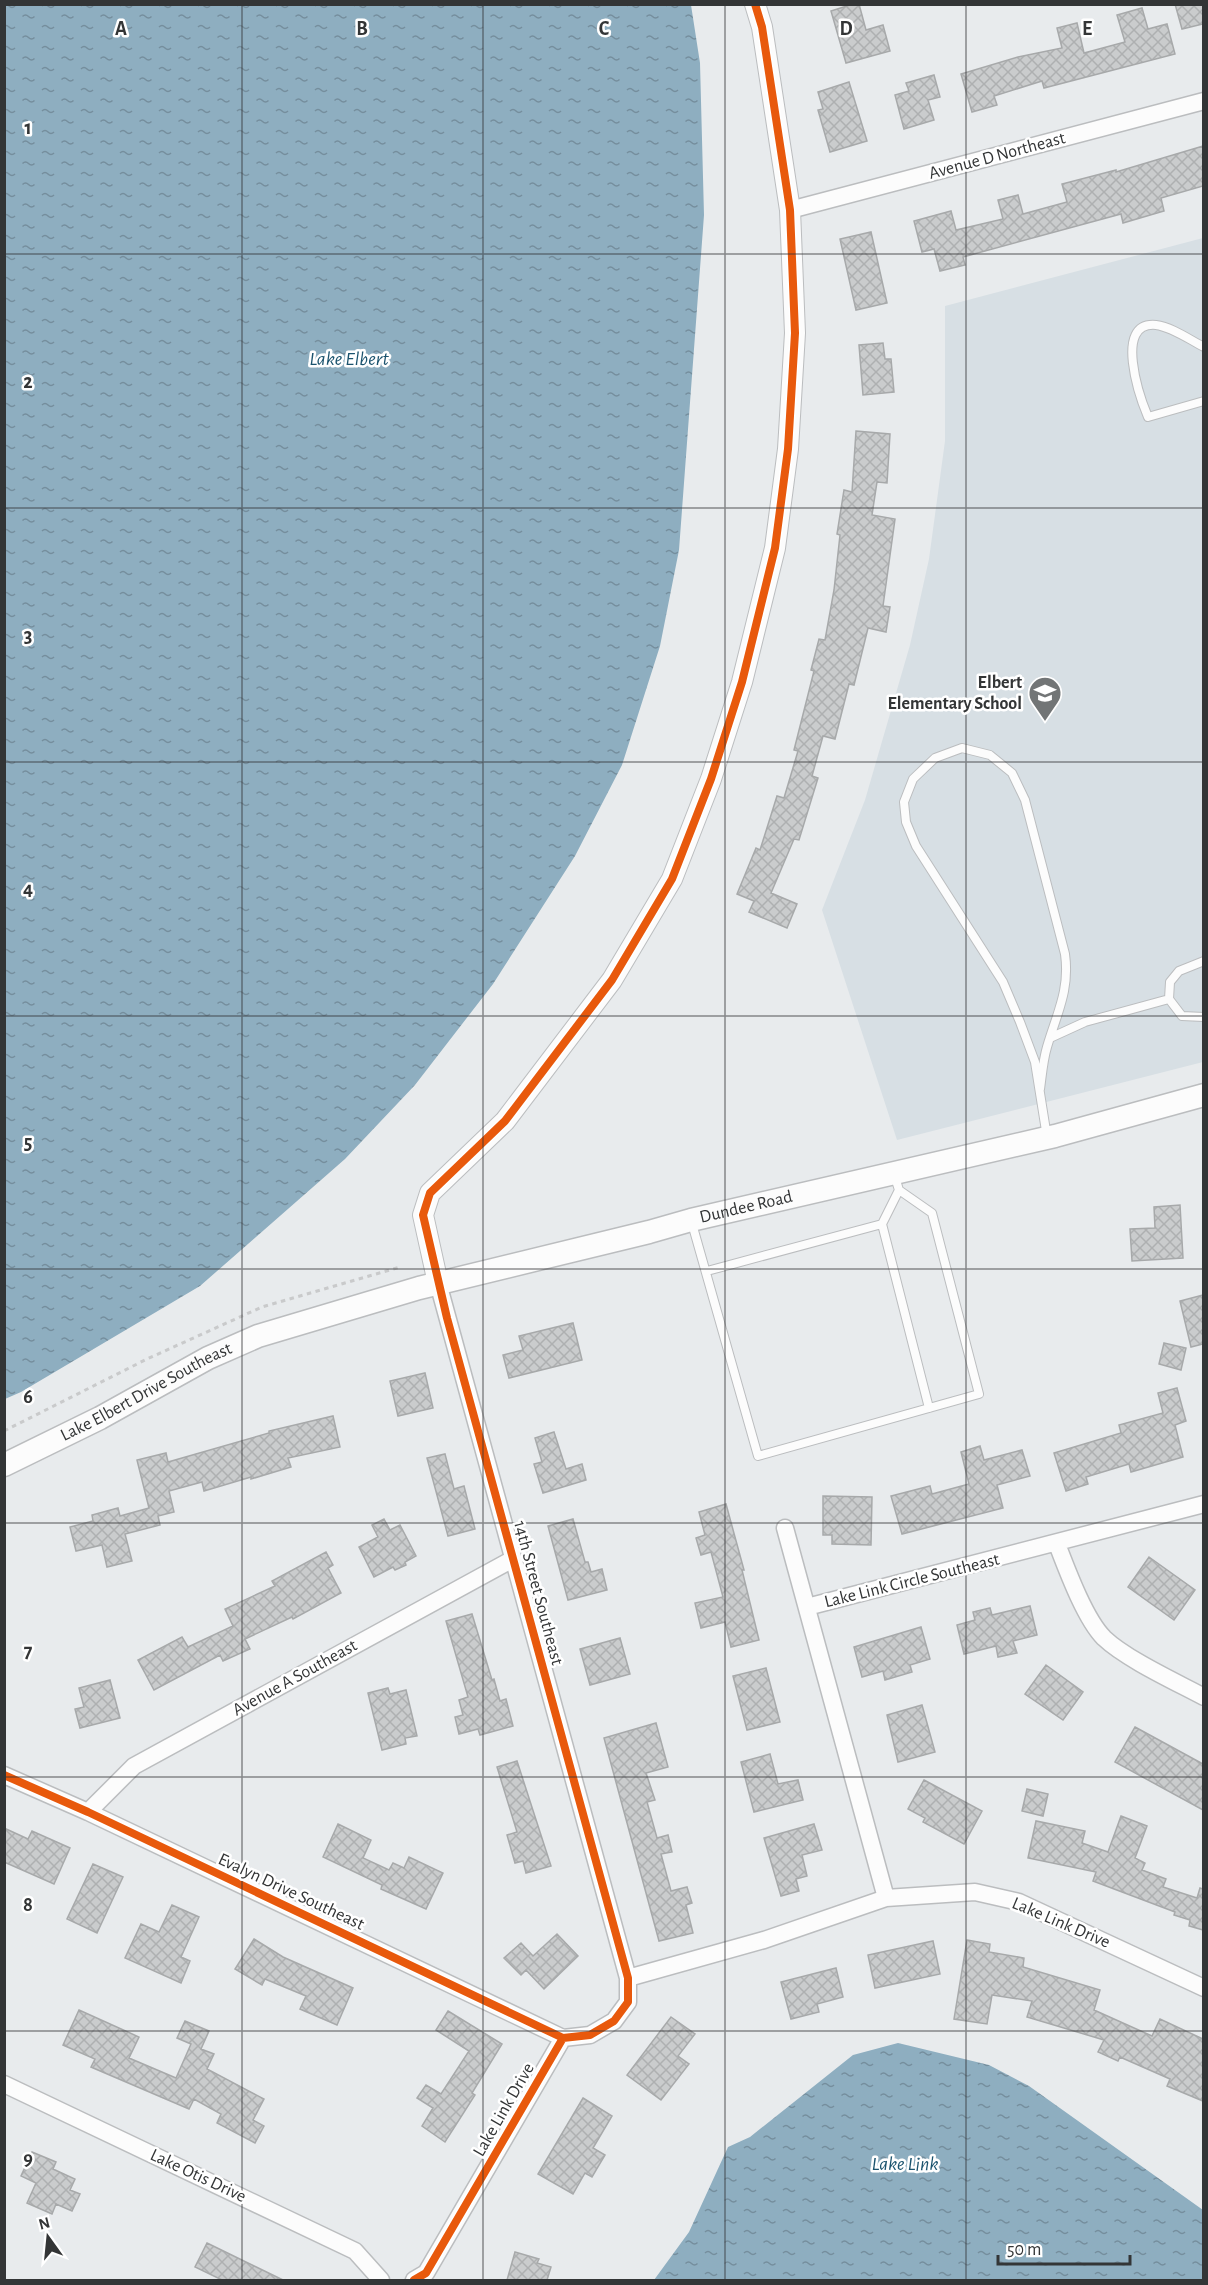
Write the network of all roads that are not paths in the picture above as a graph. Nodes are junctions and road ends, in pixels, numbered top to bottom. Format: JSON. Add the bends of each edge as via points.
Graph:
{"nodes":[{"id":1,"x":755,"y":4,"type":"edge"},
{"id":2,"x":1203,"y":101,"type":"edge"},
{"id":3,"x":790,"y":210,"type":"junction"},
{"id":4,"x":1203,"y":347,"type":"edge"},
{"id":5,"x":1203,"y":401,"type":"edge"},
{"id":6,"x":1203,"y":962,"type":"edge"},
{"id":7,"x":1169,"y":999,"type":"junction"},
{"id":8,"x":1203,"y":1017,"type":"edge"},
{"id":9,"x":1050,"y":1038,"type":"junction"},
{"id":10,"x":1040,"y":1089,"type":"junction"},
{"id":11,"x":1203,"y":1095,"type":"edge"},
{"id":12,"x":1047,"y":1137,"type":"junction"},
{"id":13,"x":896,"y":1182,"type":"junction"},
{"id":14,"x":691,"y":1220,"type":"junction"},
{"id":15,"x":882,"y":1224,"type":"junction"},
{"id":16,"x":707,"y":1271,"type":"junction"},
{"id":17,"x":438,"y":1282,"type":"junction"},
{"id":18,"x":293,"y":1325,"type":"joint"},
{"id":19,"x":929,"y":1408,"type":"junction"},
{"id":20,"x":4,"y":1466,"type":"edge"},
{"id":21,"x":1203,"y":1504,"type":"edge"},
{"id":22,"x":785,"y":1528,"type":"dead end"},
{"id":23,"x":1057,"y":1544,"type":"junction"},
{"id":24,"x":513,"y":1559,"type":"junction"},
{"id":25,"x":807,"y":1607,"type":"junction"},
{"id":26,"x":1203,"y":1697,"type":"edge"},
{"id":27,"x":4,"y":1775,"type":"edge"},
{"id":28,"x":88,"y":1812,"type":"junction"},
{"id":29,"x":886,"y":1898,"type":"junction"},
{"id":30,"x":628,"y":1978,"type":"junction"},
{"id":31,"x":1203,"y":1988,"type":"edge"},
{"id":32,"x":563,"y":2038,"type":"junction"},
{"id":33,"x":4,"y":2084,"type":"edge"},
{"id":34,"x":381,"y":2280,"type":"edge"},
{"id":35,"x":414,"y":2280,"type":"edge"}],
"edges":[{"from":1,"to":3,"type":"street","via":[[762,27]]},
{"from":2,"to":3,"type":"street","name":"Avenue D Northeast"},
{"from":3,"to":17,"type":"street","name":"14th Street Southeast","via":[[795,333],[788,449],[775,548],[742,682],[711,779],[672,879],[612,980],[505,1121],[430,1193],[423,1215]]},
{"from":4,"to":5,"type":"lane","via":[[1166,328],[1148,326],[1135,336],[1132,362],[1148,417]]},
{"from":6,"to":7,"type":"lane","via":[[1179,971],[1170,982]]},
{"from":7,"to":8,"type":"lane","via":[[1182,1016]]},
{"from":7,"to":9,"type":"lane","via":[[1085,1022]]},
{"from":9,"to":10,"type":"lane"},
{"from":9,"to":10,"type":"lane","via":[[1068,974],[1025,800],[1012,773],[990,755],[962,748],[935,758],[914,778],[904,802],[906,822],[916,846],[1003,982],[1035,1062]]},
{"from":10,"to":12,"type":"lane"},
{"from":11,"to":12,"type":"main road","name":"Dundee Road"},
{"from":12,"to":13,"type":"main road","name":"Dundee Road"},
{"from":13,"to":14,"type":"main road","name":"Dundee Road"},
{"from":13,"to":15,"type":"lane"},
{"from":13,"to":19,"type":"lane","via":[[932,1213],[979,1394]]},
{"from":14,"to":16,"type":"lane"},
{"from":14,"to":17,"type":"main road","name":"Dundee Road"},
{"from":15,"to":16,"type":"lane"},
{"from":15,"to":19,"type":"lane"},
{"from":16,"to":19,"type":"lane","via":[[758,1456]]},
{"from":17,"to":18,"type":"main road","name":"Dundee Road"},
{"from":17,"to":24,"type":"street","name":"14th Street Southeast"},
{"from":18,"to":20,"type":"main road","name":"Lake Elbert Drive Southeast","via":[[208,1358]]},
{"from":21,"to":23,"type":"street","name":"Lake Link Circle Southeast"},
{"from":22,"to":25,"type":"street"},
{"from":23,"to":25,"type":"street","name":"Lake Link Circle Southeast"},
{"from":23,"to":26,"type":"street","via":[[1088,1615],[1103,1638]]},
{"from":24,"to":28,"type":"street","name":"Avenue A Southeast","via":[[134,1766]]},
{"from":24,"to":30,"type":"street","name":"14th Street Southeast"},
{"from":25,"to":29,"type":"street","name":"Lake Link Circle Southeast"},
{"from":27,"to":28,"type":"street","name":"Evalyn Drive Southeast"},
{"from":28,"to":32,"type":"street","name":"Evalyn Drive Southeast"},
{"from":29,"to":30,"type":"street","name":"Lake Link Drive","via":[[764,1940]]},
{"from":29,"to":31,"type":"street","name":"Lake Link Drive","via":[[975,1892],[1019,1902]]},
{"from":30,"to":32,"type":"street","via":[[628,2002],[614,2020],[590,2035]]},
{"from":32,"to":35,"type":"street","name":"Lake Link Drive","via":[[426,2273]]},
{"from":33,"to":34,"type":"street","name":"Lake Otis Drive","via":[[355,2251]]}]}
